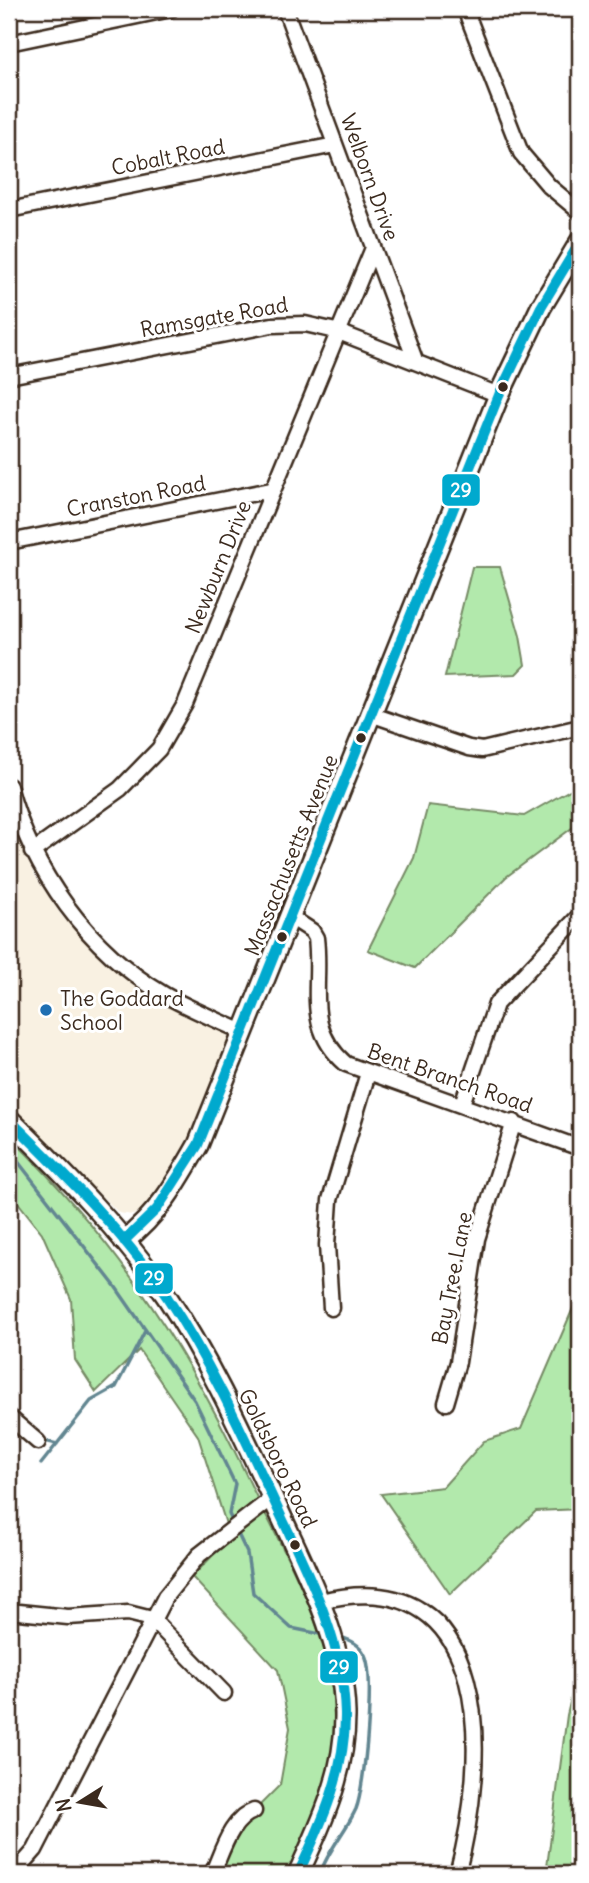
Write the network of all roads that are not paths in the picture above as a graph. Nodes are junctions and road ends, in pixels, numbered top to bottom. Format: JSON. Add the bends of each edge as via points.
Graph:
{"nodes":[{"id":1,"x":171,"y":9,"type":"edge"},
{"id":2,"x":285,"y":9,"type":"edge"},
{"id":3,"x":466,"y":9,"type":"edge"},
{"id":4,"x":113,"y":15,"type":"edge"},
{"id":5,"x":9,"y":43,"type":"edge"},
{"id":6,"x":335,"y":145,"type":"junction"},
{"id":7,"x":9,"y":210,"type":"edge"},
{"id":8,"x":580,"y":212,"type":"edge"},
{"id":9,"x":580,"y":242,"type":"edge"},
{"id":10,"x":373,"y":248,"type":"junction"},
{"id":11,"x":336,"y":331,"type":"junction"},
{"id":12,"x":415,"y":360,"type":"junction"},
{"id":13,"x":9,"y":376,"type":"edge"},
{"id":14,"x":499,"y":395,"type":"junction"},
{"id":15,"x":271,"y":490,"type":"junction"},
{"id":16,"x":9,"y":542,"type":"edge"},
{"id":17,"x":373,"y":715,"type":"junction"},
{"id":18,"x":580,"y":727,"type":"edge"},
{"id":19,"x":9,"y":786,"type":"edge"},
{"id":20,"x":32,"y":852,"type":"junction"},
{"id":21,"x":580,"y":915,"type":"edge"},
{"id":22,"x":292,"y":918,"type":"junction"},
{"id":23,"x":243,"y":1032,"type":"junction"},
{"id":24,"x":368,"y":1073,"type":"junction"},
{"id":25,"x":462,"y":1104,"type":"junction"},
{"id":26,"x":9,"y":1119,"type":"edge"},
{"id":27,"x":514,"y":1122,"type":"junction"},
{"id":28,"x":580,"y":1148,"type":"edge"},
{"id":29,"x":124,"y":1241,"type":"junction"},
{"id":30,"x":331,"y":1308,"type":"dead end"},
{"id":31,"x":446,"y":1403,"type":"dead end"},
{"id":32,"x":9,"y":1417,"type":"edge"},
{"id":33,"x":38,"y":1442,"type":"dead end"},
{"id":34,"x":272,"y":1497,"type":"junction"},
{"id":35,"x":321,"y":1601,"type":"junction"},
{"id":36,"x":9,"y":1611,"type":"edge"},
{"id":37,"x":152,"y":1619,"type":"junction"},
{"id":38,"x":224,"y":1693,"type":"dead end"},
{"id":39,"x":254,"y":1811,"type":"dead end"},
{"id":40,"x":14,"y":1874,"type":"edge"},
{"id":41,"x":212,"y":1874,"type":"edge"},
{"id":42,"x":298,"y":1874,"type":"edge"},
{"id":43,"x":457,"y":1874,"type":"edge"}],
"edges":[{"from":1,"to":4,"type":"street"},
{"from":2,"to":6,"type":"street","name":"Welborn Drive"},
{"from":3,"to":8,"type":"street","via":[[521,153],[548,186]]},
{"from":4,"to":5,"type":"street"},
{"from":6,"to":7,"type":"street","name":"Cobalt Road"},
{"from":6,"to":10,"type":"street","name":"Welborn Drive"},
{"from":9,"to":14,"type":"main road","name":"Massachusetts Avenue","via":[[541,307]]},
{"from":10,"to":11,"type":"street","name":"Newburn Drive"},
{"from":10,"to":12,"type":"street","name":"Welborn Drive"},
{"from":11,"to":12,"type":"street","name":"Ramsgate Road"},
{"from":11,"to":13,"type":"street","name":"Ramsgate Road","via":[[305,324],[272,325]]},
{"from":11,"to":15,"type":"street","name":"Newburn Drive"},
{"from":12,"to":14,"type":"street","name":"Ramsgate Road"},
{"from":14,"to":17,"type":"main road","name":"Massachusetts Avenue"},
{"from":15,"to":16,"type":"street","name":"Cranston Road"},
{"from":15,"to":20,"type":"street","name":"Newburn Drive","via":[[185,704],[159,749],[120,789]]},
{"from":17,"to":18,"type":"street","via":[[482,750]]},
{"from":17,"to":22,"type":"main road","name":"Massachusetts Avenue"},
{"from":19,"to":20,"type":"street"},
{"from":20,"to":23,"type":"street","via":[[66,907],[113,958],[165,995]]},
{"from":21,"to":25,"type":"street","via":[[496,1004]]},
{"from":22,"to":23,"type":"main road","name":"Massachusetts Avenue"},
{"from":22,"to":24,"type":"street","name":"Bent Branch Road","via":[[316,938],[317,1014],[323,1036],[346,1064]]},
{"from":23,"to":29,"type":"main road","name":"Massachusetts Avenue","via":[[198,1145],[172,1192]]},
{"from":24,"to":25,"type":"street","name":"Bent Branch Road"},
{"from":24,"to":30,"type":"street","via":[[330,1200]]},
{"from":25,"to":27,"type":"street","name":"Bent Branch Road"},
{"from":26,"to":29,"type":"main road","name":"Goldsboro Road"},
{"from":27,"to":28,"type":"street","name":"Bent Branch Road"},
{"from":27,"to":31,"type":"street","name":"Bay Tree Lane","via":[[477,1239]]},
{"from":29,"to":34,"type":"main road","name":"Goldsboro Road","via":[[195,1341]]},
{"from":32,"to":33,"type":"street"},
{"from":34,"to":35,"type":"main road","name":"Goldsboro Road"},
{"from":34,"to":37,"type":"street","via":[[189,1564]]},
{"from":35,"to":42,"type":"main road","name":"Goldsboro Road","via":[[343,1689],[342,1756],[328,1811]]},
{"from":35,"to":43,"type":"street","via":[[354,1593],[396,1600],[436,1623],[462,1662],[472,1695],[474,1791]]},
{"from":36,"to":37,"type":"street","via":[[68,1617],[128,1612]]},
{"from":37,"to":38,"type":"street"},
{"from":37,"to":40,"type":"street","via":[[35,1850]]},
{"from":39,"to":41,"type":"street","via":[[236,1822]]}]}
